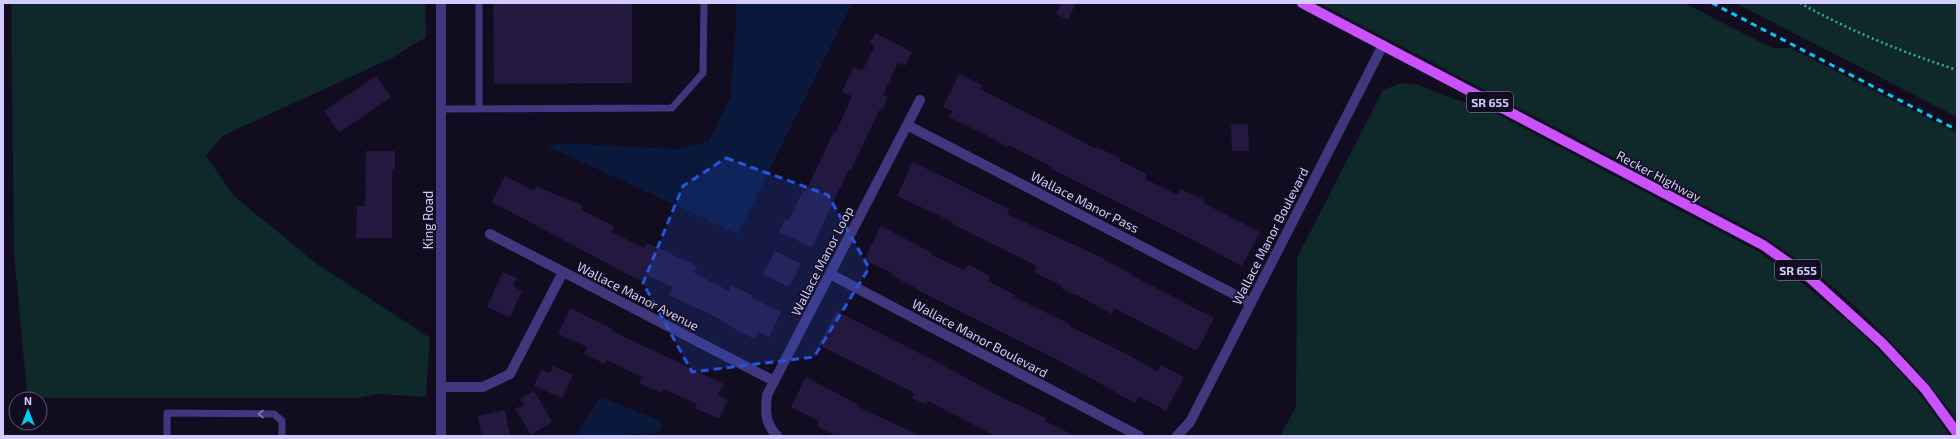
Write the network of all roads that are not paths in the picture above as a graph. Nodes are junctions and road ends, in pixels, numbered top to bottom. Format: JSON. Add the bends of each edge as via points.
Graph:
{"nodes":[{"id":1,"x":440,"y":3,"type":"edge"},
{"id":2,"x":479,"y":3,"type":"edge"},
{"id":3,"x":704,"y":3,"type":"edge"},
{"id":4,"x":1302,"y":3,"type":"edge"},
{"id":5,"x":1383,"y":45,"type":"junction"},
{"id":6,"x":920,"y":100,"type":"dead end"},
{"id":7,"x":441,"y":109,"type":"junction"},
{"id":8,"x":479,"y":109,"type":"junction"},
{"id":9,"x":907,"y":126,"type":"junction"},
{"id":10,"x":490,"y":234,"type":"dead end"},
{"id":11,"x":563,"y":272,"type":"junction"},
{"id":12,"x":830,"y":274,"type":"junction"},
{"id":13,"x":1251,"y":303,"type":"junction"},
{"id":14,"x":774,"y":381,"type":"junction"},
{"id":15,"x":441,"y":387,"type":"junction"},
{"id":16,"x":1957,"y":433,"type":"edge"},
{"id":17,"x":167,"y":436,"type":"edge"},
{"id":18,"x":282,"y":436,"type":"edge"},
{"id":19,"x":441,"y":436,"type":"edge"},
{"id":20,"x":776,"y":436,"type":"edge"},
{"id":21,"x":1139,"y":436,"type":"edge"},
{"id":22,"x":1177,"y":436,"type":"edge"}],
"edges":[{"from":1,"to":7,"type":"street","name":"King Road"},
{"from":2,"to":8,"type":"lane"},
{"from":3,"to":8,"type":"lane","via":[[703,73],[672,108]]},
{"from":4,"to":5,"type":"main road","name":"Recker Highway","number":"SR 655"},
{"from":5,"to":13,"type":"street","name":"Wallace Manor Boulevard"},
{"from":5,"to":16,"type":"main road","name":"Recker Highway","number":"SR 655","via":[[1763,245],[1810,278],[1882,343],[1925,389]]},
{"from":6,"to":9,"type":"street","name":"Wallace Manor Loop"},
{"from":7,"to":8,"type":"lane"},
{"from":7,"to":15,"type":"street","name":"King Road"},
{"from":9,"to":12,"type":"street","name":"Wallace Manor Loop"},
{"from":9,"to":13,"type":"street","name":"Wallace Manor Pass"},
{"from":10,"to":11,"type":"street","name":"Wallace Manor Avenue"},
{"from":11,"to":14,"type":"street","name":"Wallace Manor Avenue"},
{"from":11,"to":15,"type":"street","via":[[510,374],[484,387]]},
{"from":12,"to":14,"type":"street","name":"Wallace Manor Loop"},
{"from":12,"to":21,"type":"street","name":"Wallace Manor Boulevard"},
{"from":13,"to":22,"type":"street","name":"Wallace Manor Boulevard","via":[[1190,422]]},
{"from":14,"to":20,"type":"street","name":"Wallace Manor Loop","via":[[767,395],[766,418],[769,428]]},
{"from":15,"to":19,"type":"street","name":"King Road"},
{"from":18,"to":17,"type":"lane","one_way":true,"via":[[282,421],[274,414],[167,414]]}]}
